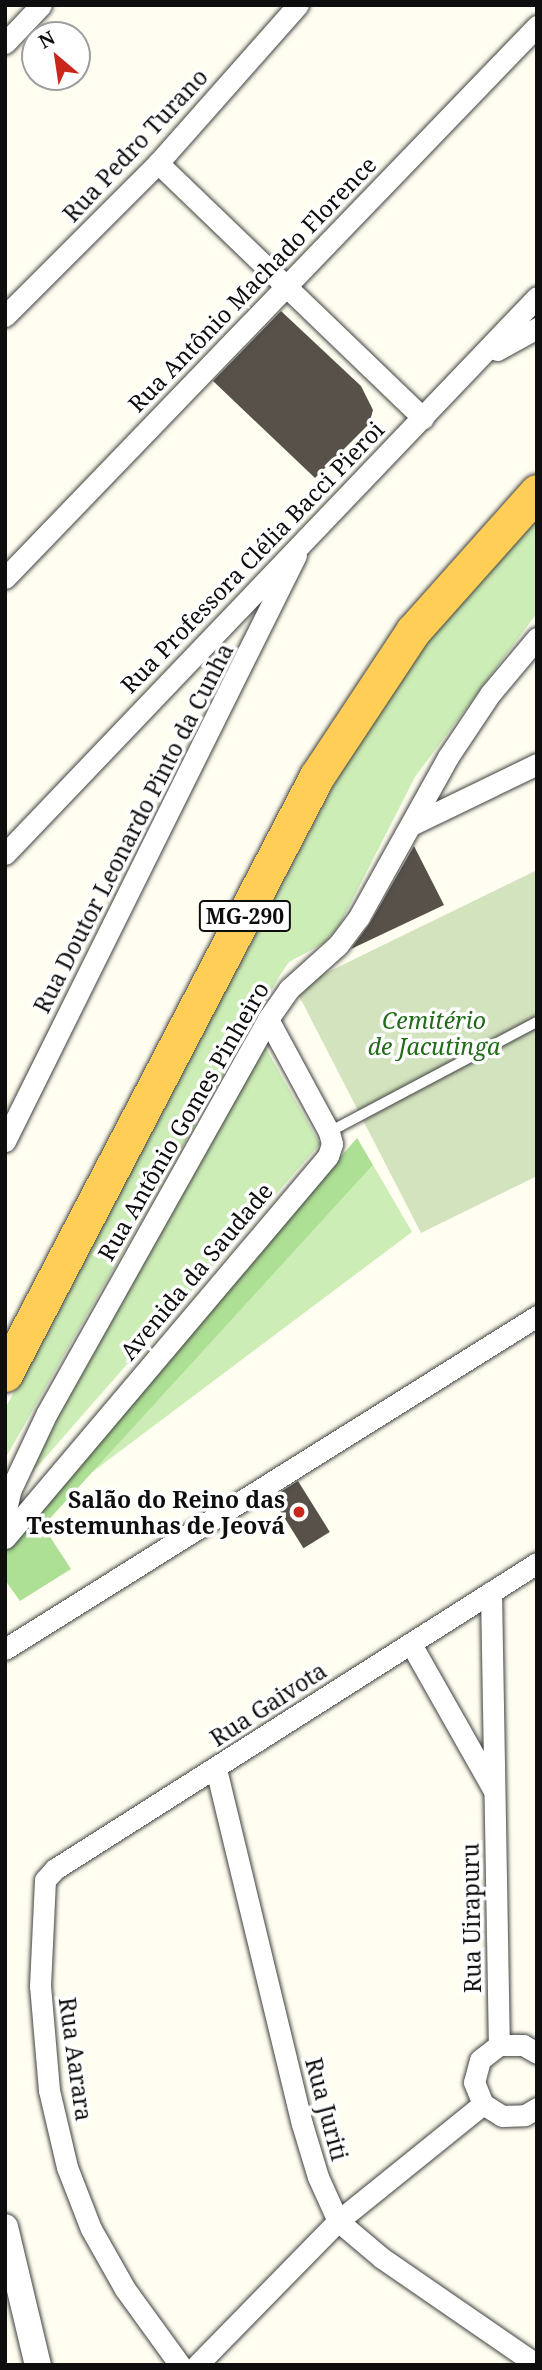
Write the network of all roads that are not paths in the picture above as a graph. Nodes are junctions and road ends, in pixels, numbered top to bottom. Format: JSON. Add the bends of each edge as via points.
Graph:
{"nodes":[{"id":1,"x":41,"y":5,"type":"edge"},
{"id":2,"x":298,"y":5,"type":"edge"},
{"id":3,"x":537,"y":26,"type":"edge"},
{"id":4,"x":5,"y":43,"type":"edge"},
{"id":5,"x":158,"y":163,"type":"junction"},
{"id":6,"x":287,"y":286,"type":"junction"},
{"id":7,"x":537,"y":298,"type":"edge"},
{"id":8,"x":5,"y":316,"type":"edge"},
{"id":9,"x":537,"y":328,"type":"edge"},
{"id":10,"x":482,"y":357,"type":"junction"},
{"id":11,"x":423,"y":418,"type":"junction"},
{"id":12,"x":537,"y":492,"type":"edge"},
{"id":13,"x":304,"y":537,"type":"junction"},
{"id":14,"x":5,"y":578,"type":"edge"},
{"id":15,"x":537,"y":638,"type":"edge"},
{"id":16,"x":537,"y":764,"type":"edge"},
{"id":17,"x":411,"y":825,"type":"junction"},
{"id":18,"x":5,"y":854,"type":"edge"},
{"id":19,"x":268,"y":1019,"type":"junction"},
{"id":20,"x":537,"y":1023,"type":"edge"},
{"id":21,"x":329,"y":1132,"type":"junction"},
{"id":22,"x":5,"y":1140,"type":"edge"},
{"id":23,"x":537,"y":1316,"type":"edge"},
{"id":24,"x":5,"y":1374,"type":"edge"},
{"id":25,"x":5,"y":1514,"type":"edge"},
{"id":26,"x":5,"y":1538,"type":"edge"},
{"id":27,"x":537,"y":1563,"type":"edge"},
{"id":28,"x":491,"y":1592,"type":"junction"},
{"id":29,"x":411,"y":1644,"type":"junction"},
{"id":30,"x":5,"y":1649,"type":"edge"},
{"id":31,"x":216,"y":1769,"type":"junction"},
{"id":32,"x":495,"y":1791,"type":"junction"},
{"id":33,"x":42,"y":1897,"type":"joint"},
{"id":34,"x":499,"y":2045,"type":"junction"},
{"id":35,"x":537,"y":2053,"type":"edge"},
{"id":36,"x":483,"y":2104,"type":"junction"},
{"id":37,"x":536,"y":2109,"type":"edge"},
{"id":38,"x":338,"y":2221,"type":"junction"},
{"id":39,"x":5,"y":2227,"type":"edge"},
{"id":40,"x":38,"y":2365,"type":"edge"},
{"id":41,"x":180,"y":2365,"type":"edge"},
{"id":42,"x":197,"y":2365,"type":"edge"},
{"id":43,"x":537,"y":2365,"type":"edge"}],
"edges":[{"from":1,"to":4,"type":"street"},
{"from":2,"to":5,"type":"street","name":"Rua Pedro Turano"},
{"from":3,"to":6,"type":"street","name":"Rua Antônio Machado Florence"},
{"from":5,"to":6,"type":"street"},
{"from":5,"to":8,"type":"street","name":"Rua Pedro Turano"},
{"from":6,"to":11,"type":"street"},
{"from":6,"to":14,"type":"street","name":"Rua Antônio Machado Florence"},
{"from":7,"to":10,"type":"street","name":"Rua Professora Clélia Bacci Pieroi"},
{"from":9,"to":10,"type":"street"},
{"from":10,"to":11,"type":"street","name":"Rua Professora Clélia Bacci Pieroi"},
{"from":11,"to":13,"type":"street","name":"Rua Professora Clélia Bacci Pieroi"},
{"from":12,"to":24,"type":"highway","number":"MG-290","via":[[413,631],[317,776]]},
{"from":13,"to":18,"type":"street","name":"Rua Professora Clélia Bacci Pieroi"},
{"from":13,"to":22,"type":"street","name":"Rua Doutor Leonardo Pinto da Cunha"},
{"from":15,"to":17,"type":"street","name":"Rua Antônio Gomes Pinheiro","via":[[490,694]]},
{"from":16,"to":17,"type":"street"},
{"from":17,"to":19,"type":"street","name":"Rua Antônio Gomes Pinheiro","via":[[359,917],[338,945],[289,989]]},
{"from":19,"to":21,"type":"street"},
{"from":19,"to":25,"type":"street","name":"Rua Antônio Gomes Pinheiro","via":[[47,1413],[10,1489]]},
{"from":20,"to":21,"type":"lane"},
{"from":21,"to":26,"type":"street","name":"Avenida da Saudade","via":[[328,1156]]},
{"from":23,"to":30,"type":"street"},
{"from":27,"to":28,"type":"street","name":"Rua Gaivota"},
{"from":28,"to":29,"type":"street","name":"Rua Gaivota"},
{"from":28,"to":32,"type":"street","name":"Rua Uirapuru"},
{"from":29,"to":31,"type":"street","name":"Rua Gaivota"},
{"from":29,"to":32,"type":"street","name":"Rua Uirapuru"},
{"from":31,"to":33,"type":"street","name":"Rua Gaivota","via":[[55,1869],[45,1880]]},
{"from":31,"to":38,"type":"street","name":"Rua Juriti","via":[[302,2124]]},
{"from":32,"to":34,"type":"street","name":"Rua Uirapuru"},
{"from":33,"to":41,"type":"street","name":"Rua Aarara","via":[[40,1986],[48,2077],[67,2167],[91,2229],[125,2289]]},
{"from":34,"to":35,"type":"street","via":[[523,2045]]},
{"from":34,"to":36,"type":"street","via":[[480,2060],[476,2071],[477,2094]]},
{"from":36,"to":37,"type":"street","via":[[513,2118]]},
{"from":36,"to":38,"type":"street"},
{"from":38,"to":42,"type":"street"},
{"from":38,"to":43,"type":"street","name":"Rua Juriti","via":[[382,2258]]},
{"from":39,"to":40,"type":"street"}]}
